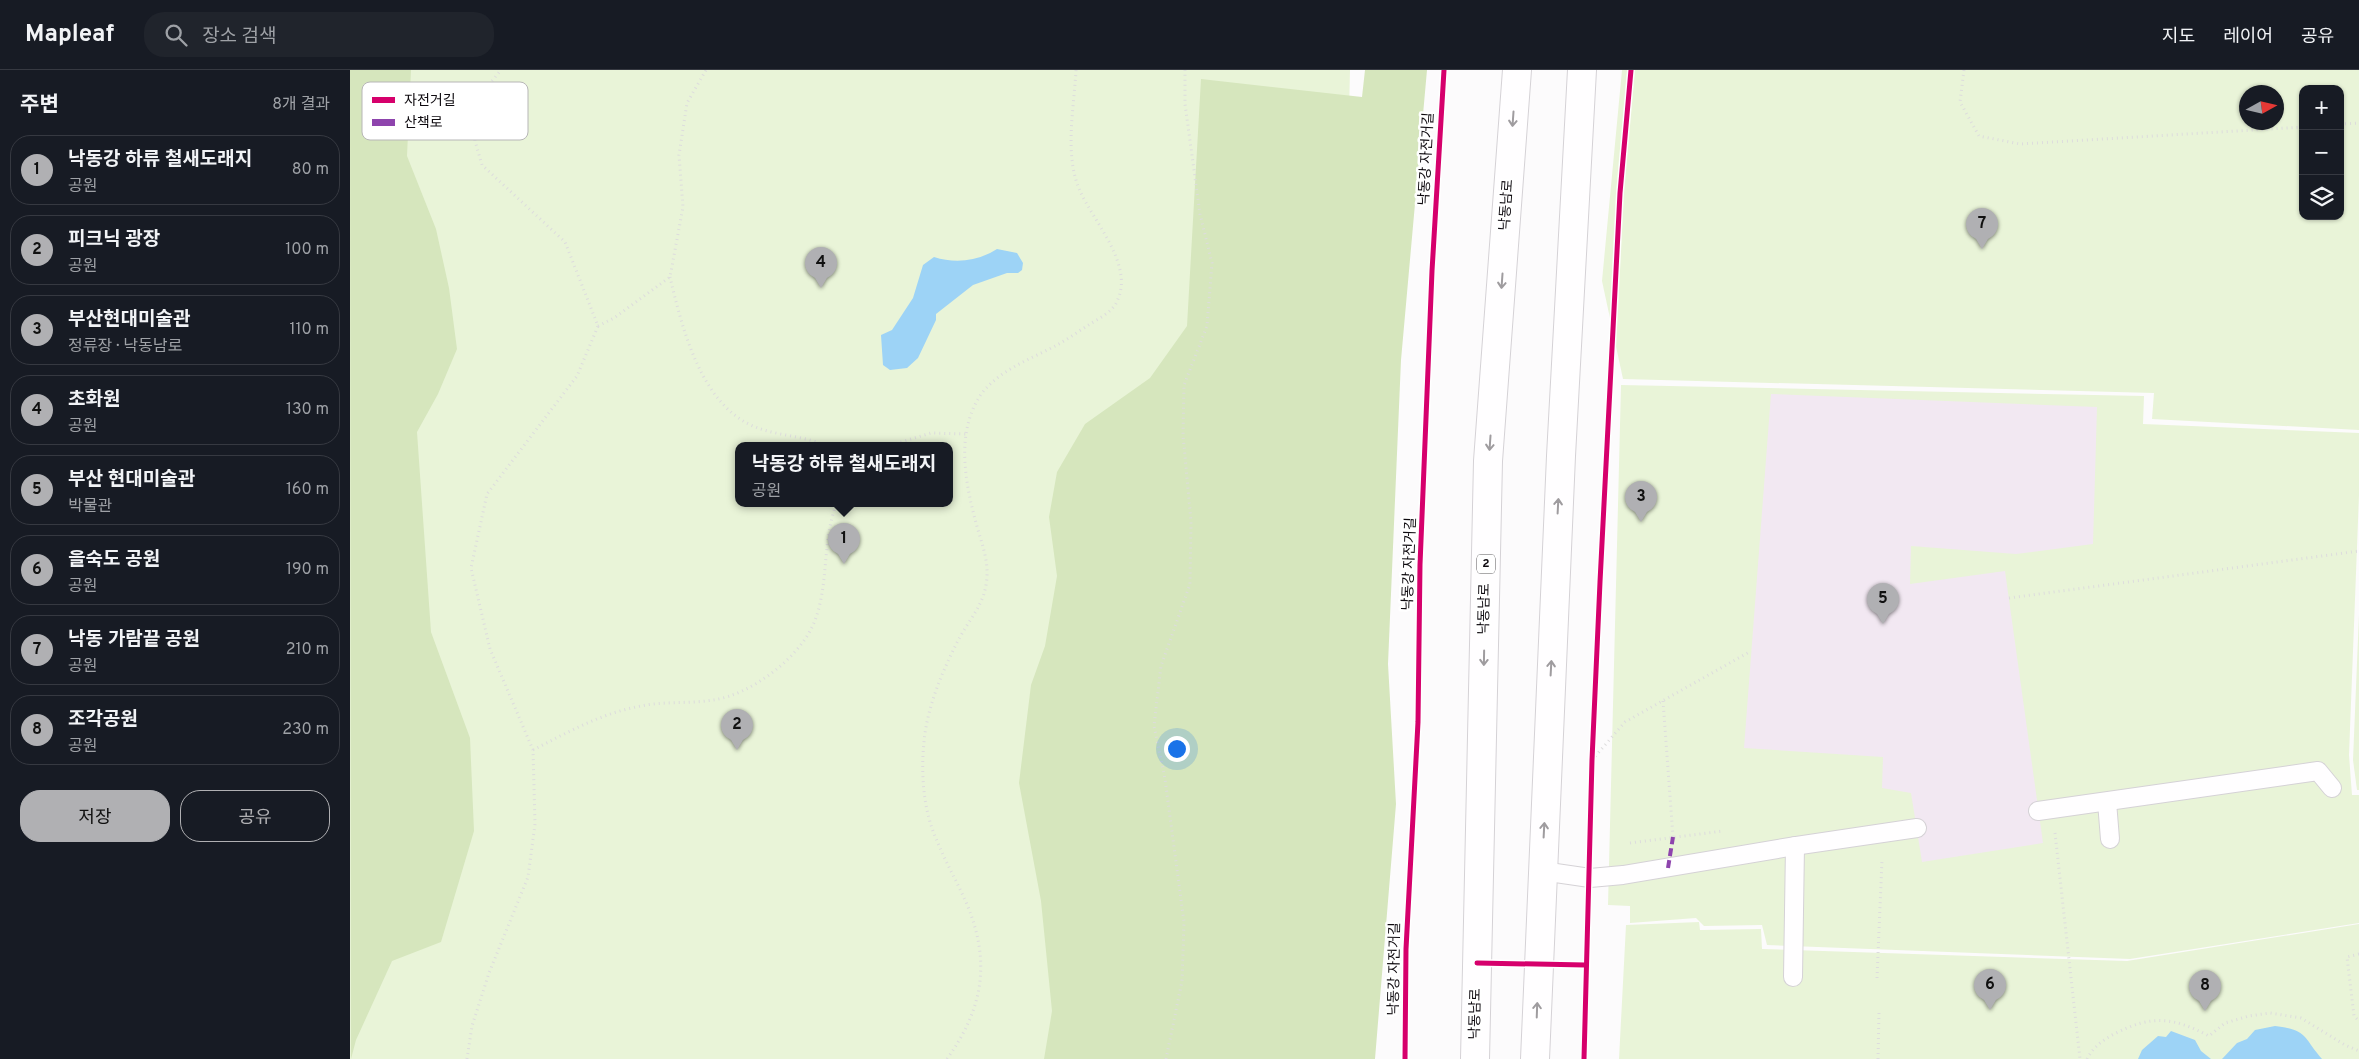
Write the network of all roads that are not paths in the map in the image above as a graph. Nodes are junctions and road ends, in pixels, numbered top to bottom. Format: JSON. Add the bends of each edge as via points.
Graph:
{"nodes":[{"id":1,"x":1517,"y":70,"type":"edge"},
{"id":2,"x":1582,"y":70,"type":"edge"},
{"id":3,"x":2332,"y":788,"type":"dead end"},
{"id":4,"x":2107,"y":802,"type":"junction"},
{"id":5,"x":2045,"y":810,"type":"road end"},
{"id":6,"x":1917,"y":828,"type":"dead end"},
{"id":7,"x":2110,"y":839,"type":"dead end"},
{"id":8,"x":1795,"y":846,"type":"junction"},
{"id":9,"x":1542,"y":871,"type":"junction"},
{"id":10,"x":1793,"y":977,"type":"dead end"},
{"id":11,"x":1475,"y":1059,"type":"edge"},
{"id":12,"x":1535,"y":1059,"type":"edge"}],
"edges":[{"from":1,"to":11,"type":"main road","name":"낙동남로","number":"2","one_way":true,"via":[[1488,461]]},
{"from":9,"to":2,"type":"main road","one_way":true},
{"from":3,"to":4,"type":"lane","via":[[2318,771]]},
{"from":4,"to":5,"type":"lane"},
{"from":4,"to":7,"type":"lane"},
{"from":6,"to":8,"type":"lane"},
{"from":8,"to":9,"type":"lane","via":[[1623,875],[1590,878]]},
{"from":8,"to":10,"type":"lane"},
{"from":12,"to":9,"type":"main road","one_way":true}]}
